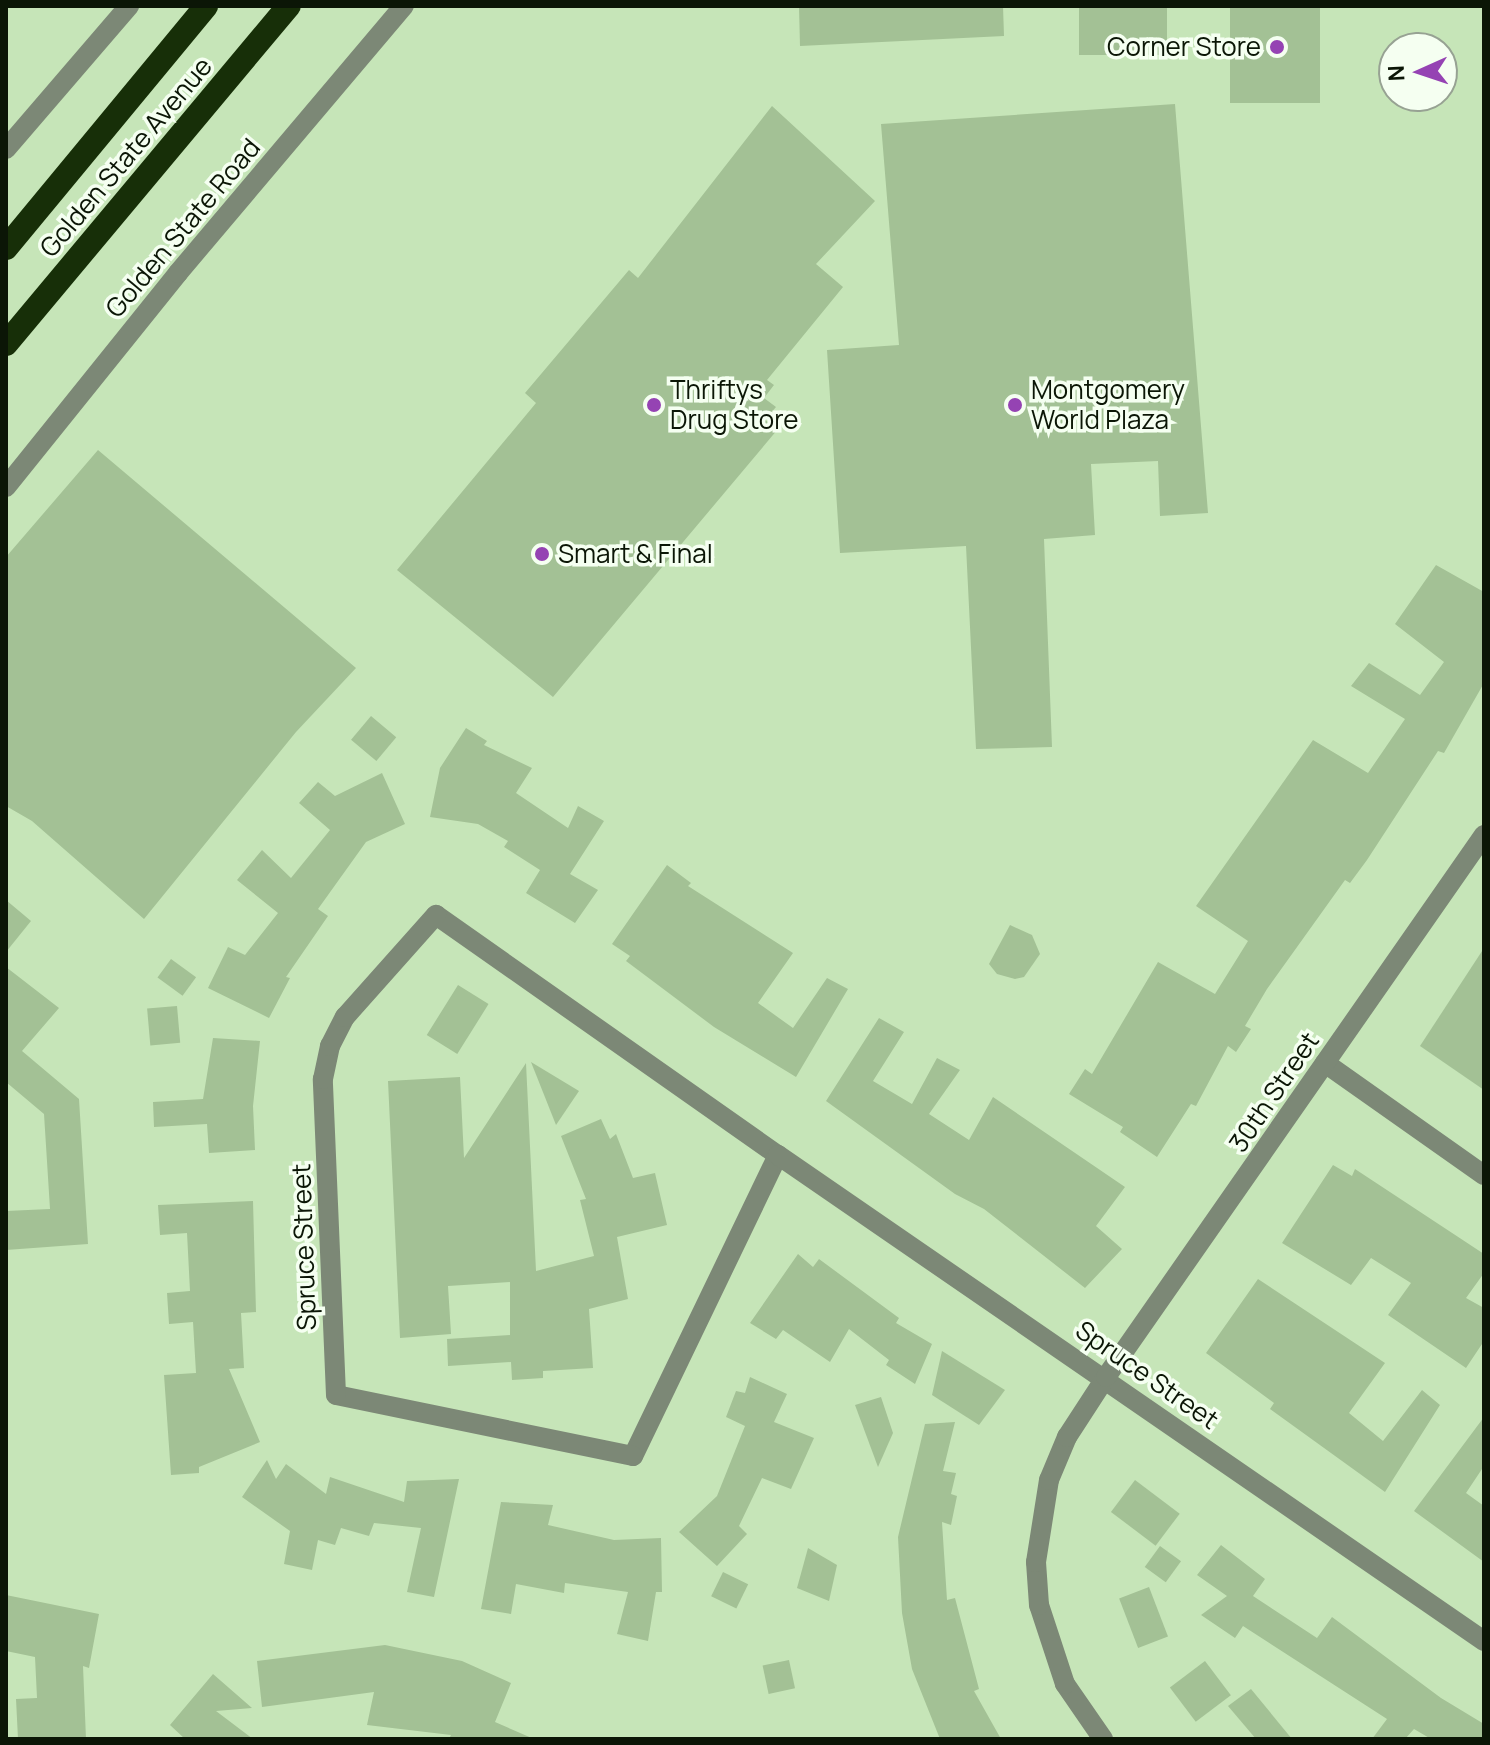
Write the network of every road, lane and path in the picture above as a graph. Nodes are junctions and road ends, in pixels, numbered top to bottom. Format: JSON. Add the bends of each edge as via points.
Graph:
{"nodes":[{"id":1,"x":129,"y":6,"type":"edge"},
{"id":2,"x":206,"y":6,"type":"edge"},
{"id":3,"x":289,"y":6,"type":"edge"},
{"id":4,"x":404,"y":6,"type":"edge"},
{"id":5,"x":6,"y":149,"type":"edge"},
{"id":6,"x":6,"y":248,"type":"edge"},
{"id":7,"x":6,"y":344,"type":"edge"},
{"id":8,"x":6,"y":487,"type":"edge"},
{"id":9,"x":1484,"y":835,"type":"edge"},
{"id":10,"x":1325,"y":1063,"type":"junction"},
{"id":11,"x":778,"y":1155,"type":"junction"},
{"id":12,"x":1484,"y":1175,"type":"edge"},
{"id":13,"x":1106,"y":1377,"type":"junction"},
{"id":14,"x":1484,"y":1641,"type":"edge"},
{"id":15,"x":1103,"y":1739,"type":"edge"}],
"edges":[{"from":1,"to":5,"type":"street"},
{"from":2,"to":6,"type":"highway","name":"Golden State Avenue"},
{"from":3,"to":7,"type":"highway","name":"Golden State Avenue"},
{"from":4,"to":8,"type":"street","name":"Golden State Road"},
{"from":9,"to":10,"type":"street","name":"30th Street"},
{"from":10,"to":12,"type":"street"},
{"from":10,"to":13,"type":"street","name":"30th Street"},
{"from":11,"to":11,"type":"street","name":"Spruce Street","via":[[436,915],[345,1017],[330,1046],[323,1079],[336,1395],[633,1456]]},
{"from":11,"to":13,"type":"street","name":"Spruce Street"},
{"from":13,"to":14,"type":"street","name":"Spruce Street"},
{"from":13,"to":15,"type":"street","name":"30th Street","via":[[1067,1437],[1049,1480],[1036,1562],[1049,1645],[1065,1684]]}]}
